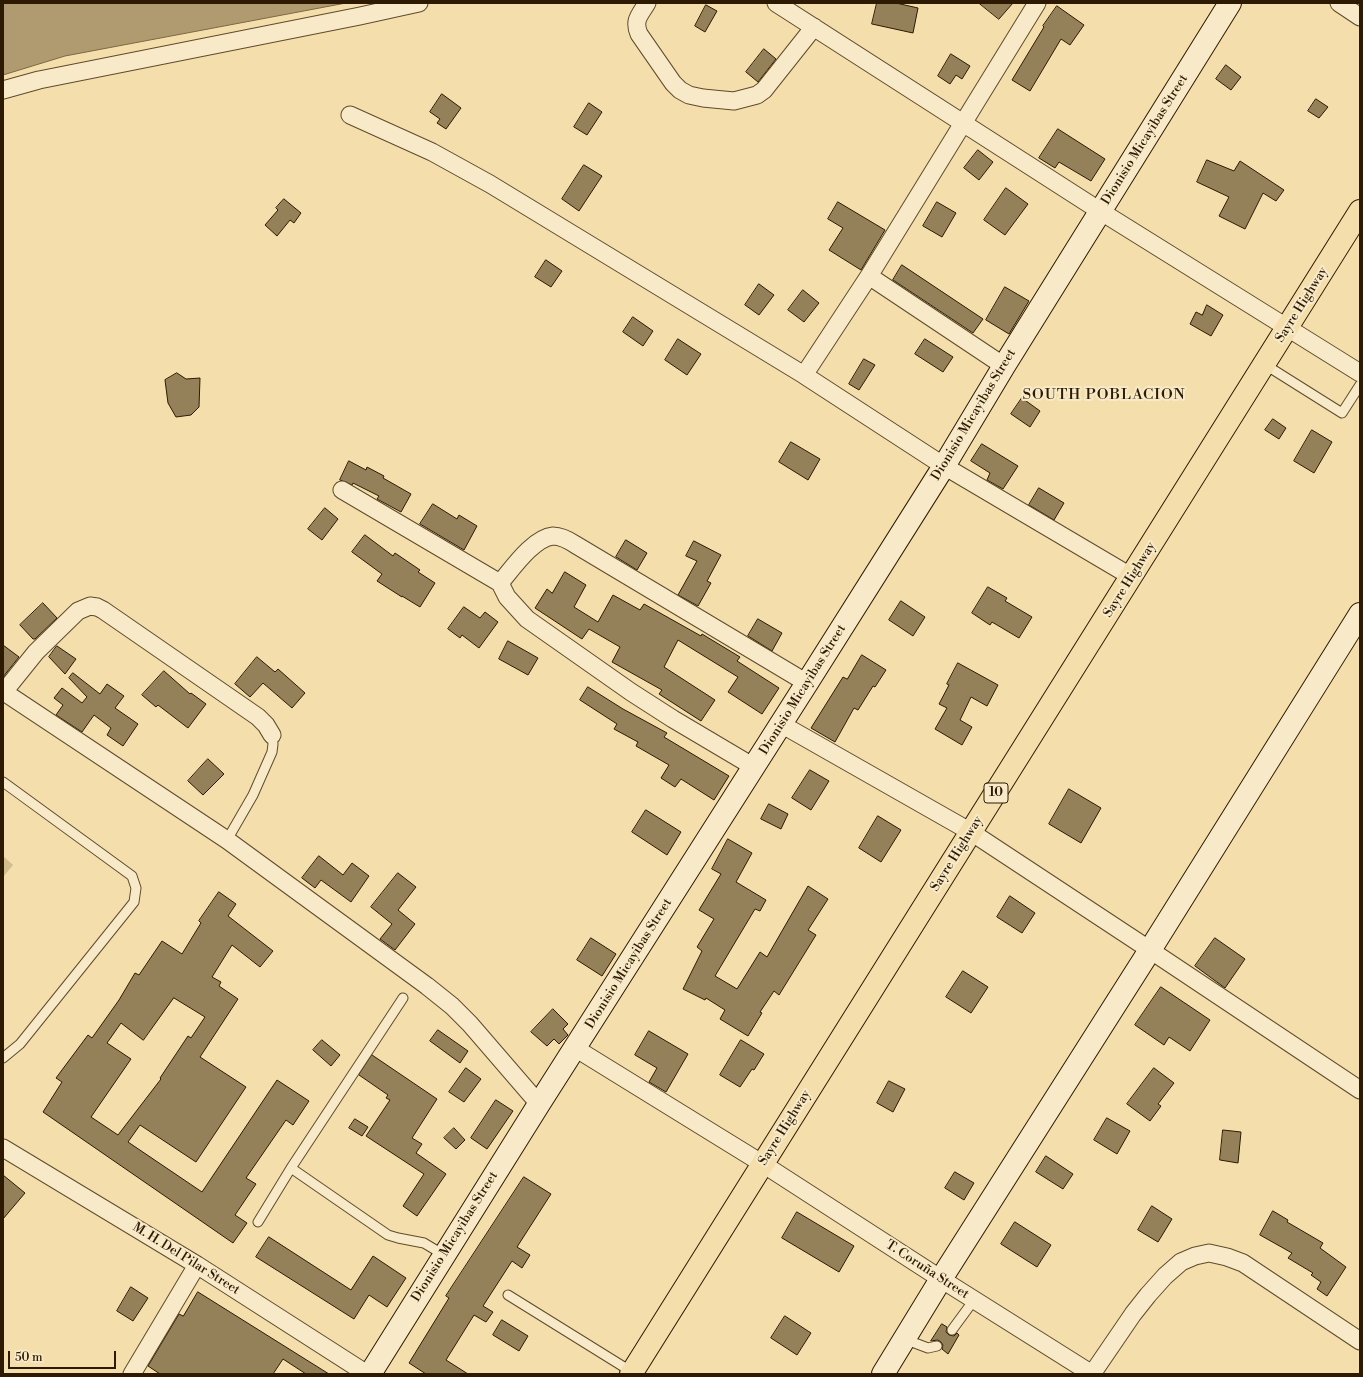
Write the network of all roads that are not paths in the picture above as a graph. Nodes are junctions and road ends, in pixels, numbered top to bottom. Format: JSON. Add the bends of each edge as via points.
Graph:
{"nodes":[{"id":1,"x":419,"y":3,"type":"edge"},
{"id":2,"x":647,"y":3,"type":"edge"},
{"id":3,"x":1037,"y":3,"type":"edge"},
{"id":4,"x":1230,"y":3,"type":"edge"},
{"id":5,"x":1339,"y":3,"type":"edge"},
{"id":6,"x":779,"y":4,"type":"edge"},
{"id":7,"x":1360,"y":17,"type":"edge"},
{"id":8,"x":814,"y":27,"type":"junction"},
{"id":9,"x":3,"y":90,"type":"edge"},
{"id":10,"x":350,"y":115,"type":"dead end"},
{"id":11,"x":964,"y":122,"type":"junction"},
{"id":12,"x":1100,"y":211,"type":"junction"},
{"id":13,"x":1360,"y":211,"type":"edge"},
{"id":14,"x":869,"y":276,"type":"junction"},
{"id":15,"x":1287,"y":327,"type":"junction"},
{"id":16,"x":1264,"y":364,"type":"junction"},
{"id":17,"x":1004,"y":366,"type":"junction"},
{"id":18,"x":1360,"y":373,"type":"edge"},
{"id":19,"x":804,"y":375,"type":"junction"},
{"id":20,"x":1360,"y":385,"type":"edge"},
{"id":21,"x":944,"y":466,"type":"junction"},
{"id":22,"x":342,"y":490,"type":"dead end"},
{"id":23,"x":1132,"y":576,"type":"junction"},
{"id":24,"x":500,"y":583,"type":"junction"},
{"id":25,"x":1360,"y":614,"type":"edge"},
{"id":26,"x":807,"y":683,"type":"junction"},
{"id":27,"x":4,"y":693,"type":"edge"},
{"id":28,"x":781,"y":724,"type":"junction"},
{"id":29,"x":272,"y":735,"type":"joint"},
{"id":30,"x":754,"y":767,"type":"junction"},
{"id":31,"x":3,"y":782,"type":"edge"},
{"id":32,"x":971,"y":832,"type":"junction"},
{"id":33,"x":227,"y":840,"type":"junction"},
{"id":34,"x":1150,"y":950,"type":"junction"},
{"id":35,"x":403,"y":998,"type":"dead end"},
{"id":36,"x":575,"y":1048,"type":"junction"},
{"id":37,"x":3,"y":1058,"type":"edge"},
{"id":38,"x":1360,"y":1090,"type":"edge"},
{"id":39,"x":539,"y":1104,"type":"junction"},
{"id":40,"x":3,"y":1148,"type":"edge"},
{"id":41,"x":763,"y":1164,"type":"junction"},
{"id":42,"x":292,"y":1168,"type":"junction"},
{"id":43,"x":258,"y":1222,"type":"dead end"},
{"id":44,"x":444,"y":1255,"type":"junction"},
{"id":45,"x":197,"y":1265,"type":"junction"},
{"id":46,"x":941,"y":1279,"type":"junction"},
{"id":47,"x":508,"y":1295,"type":"dead end"},
{"id":48,"x":974,"y":1300,"type":"junction"},
{"id":49,"x":952,"y":1330,"type":"dead end"},
{"id":50,"x":904,"y":1339,"type":"junction"},
{"id":51,"x":1360,"y":1341,"type":"edge"},
{"id":52,"x":937,"y":1346,"type":"dead end"},
{"id":53,"x":632,"y":1373,"type":"edge"},
{"id":54,"x":132,"y":1374,"type":"edge"},
{"id":55,"x":368,"y":1374,"type":"edge"},
{"id":56,"x":883,"y":1374,"type":"edge"},
{"id":57,"x":1092,"y":1374,"type":"edge"}],
"edges":[{"from":1,"to":9,"type":"street","via":[[39,80]]},
{"from":2,"to":8,"type":"street","via":[[636,20],[639,34],[680,90],[703,98],[734,101],[757,95],[770,83]]},
{"from":3,"to":11,"type":"street"},
{"from":4,"to":12,"type":"street","name":"Dionisio Micayibas Street"},
{"from":5,"to":7,"type":"street"},
{"from":6,"to":8,"type":"street"},
{"from":8,"to":11,"type":"street"},
{"from":10,"to":19,"type":"street","via":[[432,152],[490,184]]},
{"from":11,"to":12,"type":"street"},
{"from":11,"to":14,"type":"street"},
{"from":12,"to":15,"type":"street"},
{"from":12,"to":17,"type":"street","name":"Dionisio Micayibas Street"},
{"from":13,"to":15,"type":"highway","name":"Sayre Highway","number":"10"},
{"from":14,"to":17,"type":"street"},
{"from":14,"to":19,"type":"street"},
{"from":15,"to":16,"type":"highway","name":"Sayre Highway","number":"10"},
{"from":15,"to":18,"type":"street"},
{"from":16,"to":20,"type":"lane","via":[[1342,413]]},
{"from":16,"to":23,"type":"highway","name":"Sayre Highway","number":"10"},
{"from":17,"to":21,"type":"street","name":"Dionisio Micayibas Street"},
{"from":19,"to":21,"type":"street"},
{"from":21,"to":23,"type":"street"},
{"from":21,"to":26,"type":"street","name":"Dionisio Micayibas Street"},
{"from":22,"to":24,"type":"street"},
{"from":23,"to":32,"type":"highway","name":"Sayre Highway","number":"10"},
{"from":24,"to":26,"type":"street","via":[[532,547],[553,536],[564,538]]},
{"from":24,"to":30,"type":"street","via":[[507,597],[527,619],[667,715]]},
{"from":25,"to":34,"type":"street"},
{"from":26,"to":28,"type":"street","name":"Dionisio Micayibas Street"},
{"from":27,"to":29,"type":"street","via":[[36,652],[78,611],[90,606],[97,607],[258,717]]},
{"from":27,"to":33,"type":"street"},
{"from":28,"to":30,"type":"street","name":"Dionisio Micayibas Street"},
{"from":28,"to":32,"type":"street"},
{"from":29,"to":33,"type":"lane","via":[[272,752],[253,795]]},
{"from":30,"to":36,"type":"street","name":"Dionisio Micayibas Street"},
{"from":31,"to":37,"type":"lane","via":[[132,876],[136,888],[134,902],[20,1044]]},
{"from":32,"to":34,"type":"street"},
{"from":32,"to":41,"type":"highway","name":"Sayre Highway","number":"10"},
{"from":33,"to":39,"type":"street","via":[[452,1006]]},
{"from":34,"to":38,"type":"street"},
{"from":34,"to":46,"type":"street"},
{"from":35,"to":42,"type":"lane"},
{"from":36,"to":39,"type":"street","name":"Dionisio Micayibas Street"},
{"from":36,"to":41,"type":"street","name":"T. Coruña Street"},
{"from":39,"to":44,"type":"street","name":"Dionisio Micayibas Street"},
{"from":40,"to":45,"type":"street","name":"M. H. Del Pilar Street"},
{"from":41,"to":46,"type":"street","name":"T. Coruña Street"},
{"from":41,"to":53,"type":"highway","name":"Sayre Highway","number":"10"},
{"from":42,"to":43,"type":"lane"},
{"from":42,"to":44,"type":"lane","via":[[388,1235],[424,1243]]},
{"from":44,"to":55,"type":"street","name":"Dionisio Micayibas Street"},
{"from":45,"to":54,"type":"street"},
{"from":45,"to":55,"type":"street","name":"M. H. Del Pilar Street"},
{"from":46,"to":48,"type":"street","name":"T. Coruña Street"},
{"from":46,"to":50,"type":"street"},
{"from":47,"to":53,"type":"lane"},
{"from":48,"to":49,"type":"lane"},
{"from":48,"to":57,"type":"street","name":"T. Coruña Street"},
{"from":50,"to":52,"type":"lane","via":[[928,1348]]},
{"from":50,"to":56,"type":"street"},
{"from":51,"to":57,"type":"street","via":[[1243,1263],[1209,1253],[1181,1262],[1165,1276],[1133,1314]]}]}
